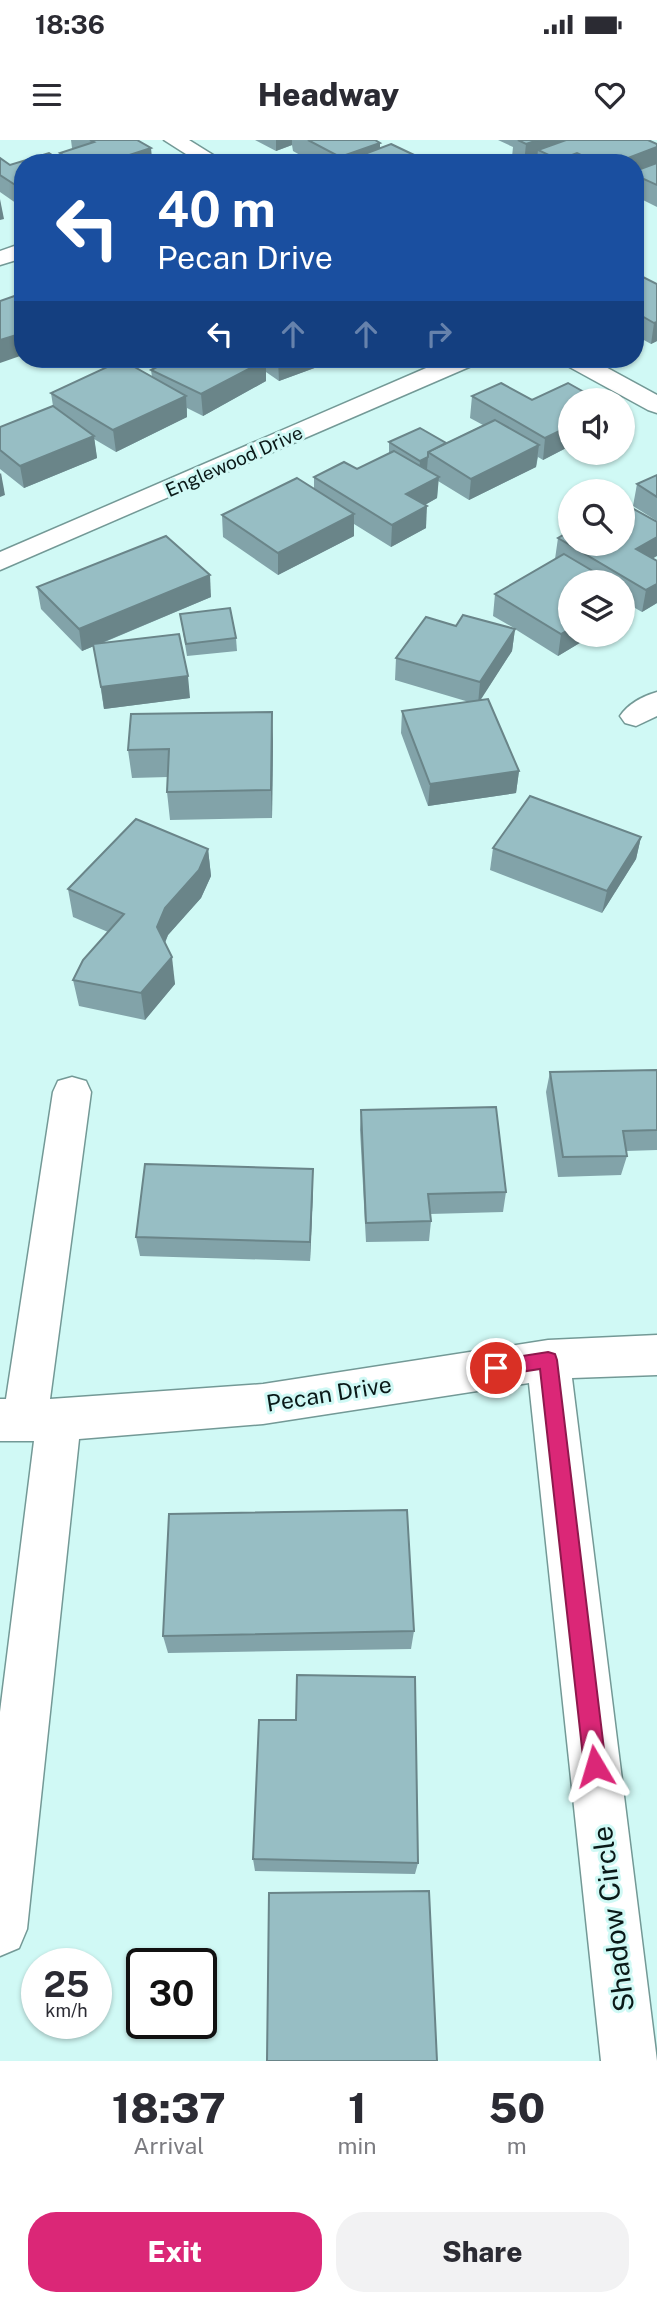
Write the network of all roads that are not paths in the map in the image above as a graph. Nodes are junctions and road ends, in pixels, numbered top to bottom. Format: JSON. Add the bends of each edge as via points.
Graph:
{"nodes":[{"id":1,"x":174,"y":140,"type":"edge"},
{"id":2,"x":200,"y":154,"type":"edge"},
{"id":3,"x":446,"y":368,"type":"edge"},
{"id":4,"x":589,"y":368,"type":"edge"},
{"id":5,"x":657,"y":405,"type":"edge"},
{"id":6,"x":0,"y":562,"type":"edge"},
{"id":7,"x":72,"y":1092,"type":"dead end"},
{"id":8,"x":657,"y":1355,"type":"edge"},
{"id":9,"x":548,"y":1360,"type":"junction"},
{"id":10,"x":28,"y":1420,"type":"edge"},
{"id":11,"x":0,"y":1929,"type":"edge"},
{"id":12,"x":629,"y":2061,"type":"edge"}],
"edges":[{"from":1,"to":2,"type":"street"},
{"from":3,"to":6,"type":"street","name":"Englewood Drive"},
{"from":4,"to":5,"type":"street"},
{"from":7,"to":10,"type":"street"},
{"from":8,"to":9,"type":"street","name":"Pecan Drive"},
{"from":9,"to":10,"type":"street","name":"Pecan Drive","via":[[263,1404]]},
{"from":9,"to":12,"type":"street","name":"Shadow Circle"},
{"from":10,"to":11,"type":"street"}]}
